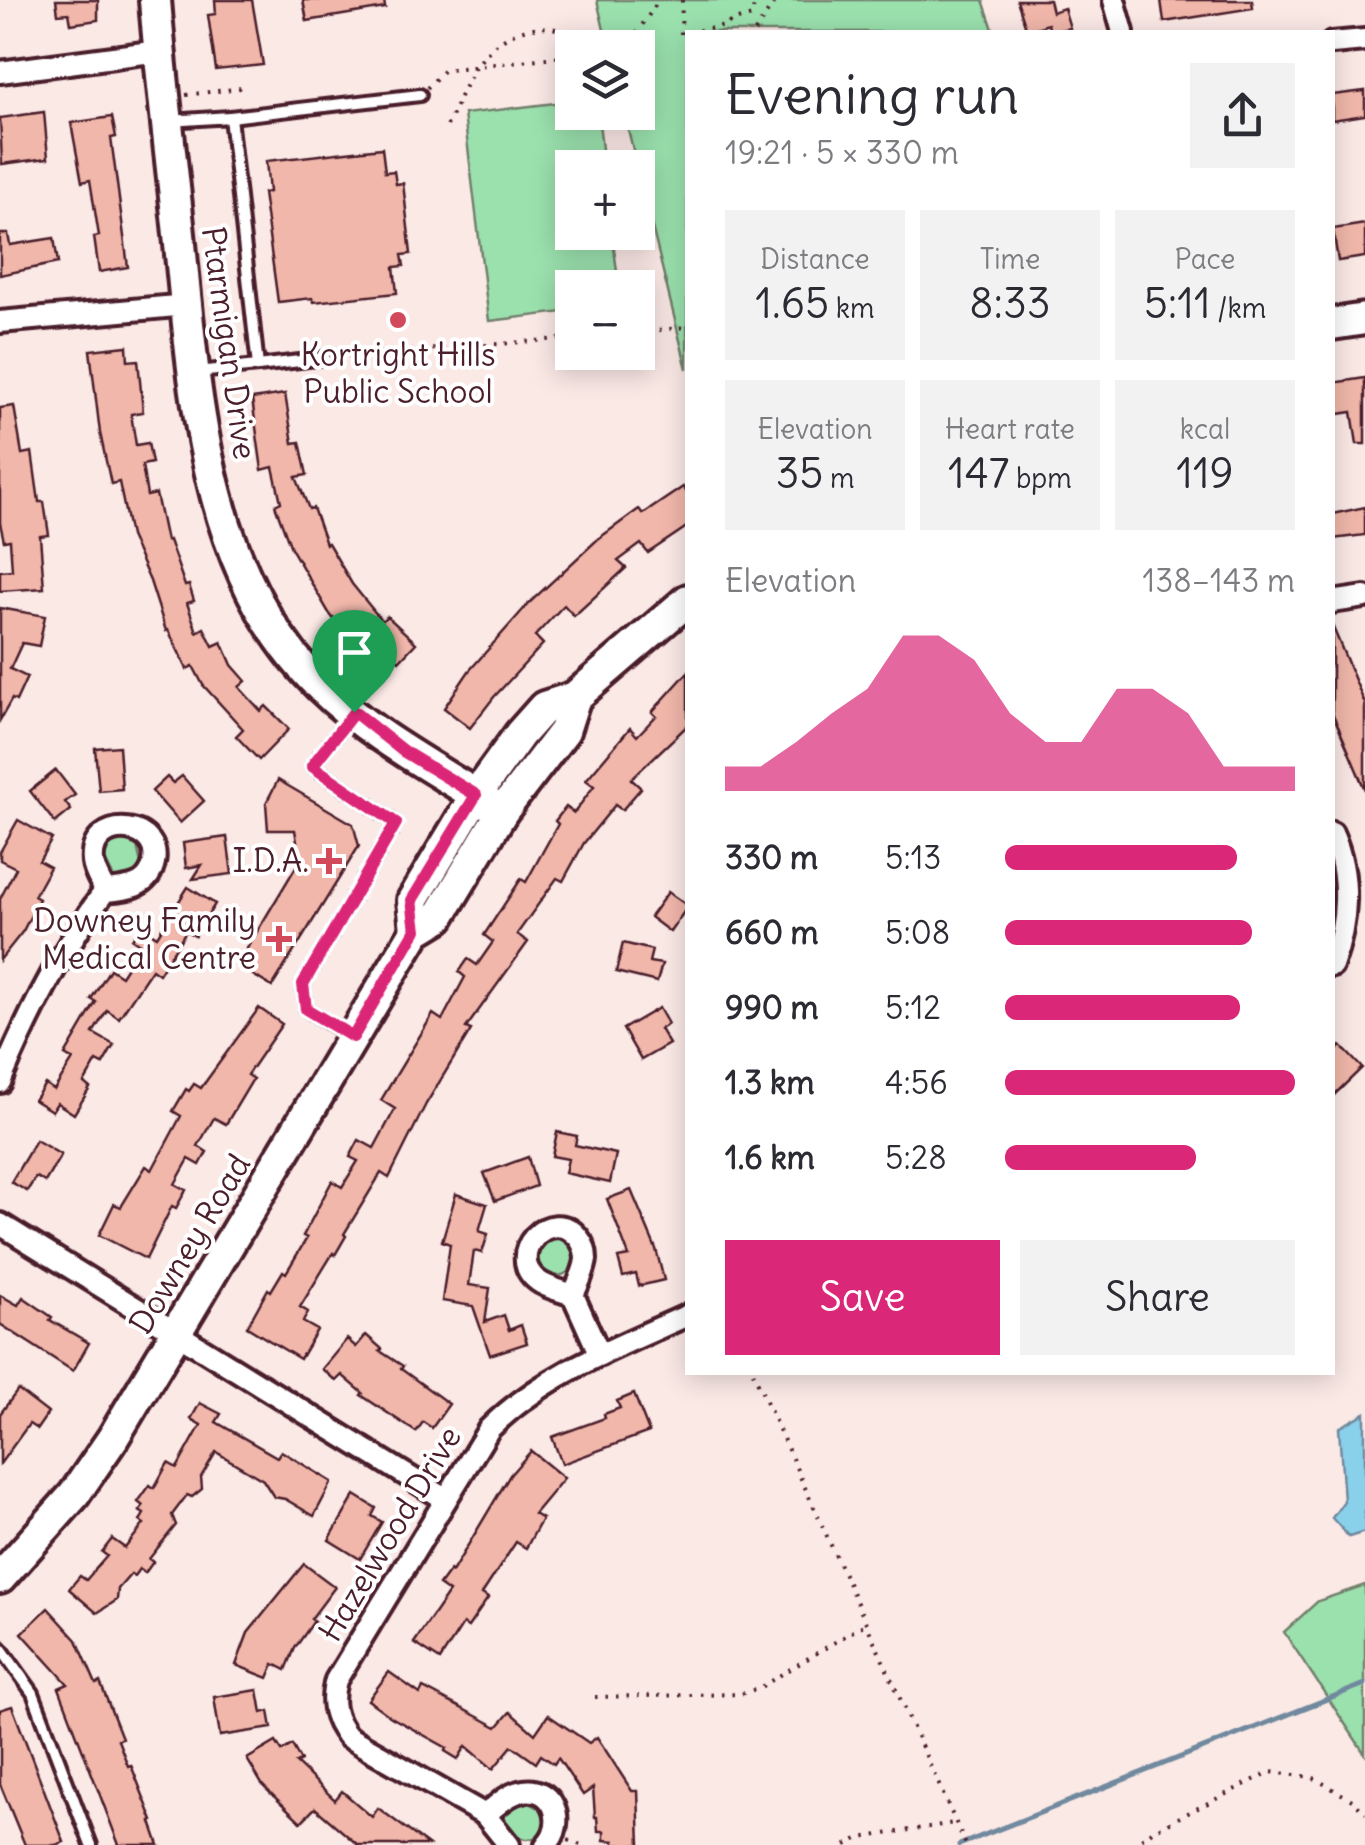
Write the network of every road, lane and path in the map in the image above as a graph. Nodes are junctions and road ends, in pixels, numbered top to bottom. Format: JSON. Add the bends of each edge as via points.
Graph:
{"nodes":[{"id":1,"x":155,"y":0,"type":"edge"},
{"id":2,"x":660,"y":0,"type":"edge"},
{"id":3,"x":682,"y":0,"type":"edge"},
{"id":4,"x":755,"y":0,"type":"edge"},
{"id":5,"x":776,"y":0,"type":"edge"},
{"id":6,"x":1114,"y":0,"type":"edge"},
{"id":7,"x":561,"y":30,"type":"edge"},
{"id":8,"x":639,"y":30,"type":"edge"},
{"id":9,"x":705,"y":30,"type":"edge"},
{"id":10,"x":756,"y":30,"type":"edge"},
{"id":11,"x":1122,"y":30,"type":"edge"},
{"id":12,"x":685,"y":33,"type":"edge"},
{"id":13,"x":1365,"y":40,"type":"edge"},
{"id":14,"x":1335,"y":43,"type":"edge"},
{"id":15,"x":159,"y":52,"type":"junction"},
{"id":16,"x":555,"y":57,"type":"edge"},
{"id":17,"x":476,"y":67,"type":"junction"},
{"id":18,"x":0,"y":72,"type":"edge"},
{"id":19,"x":241,"y":88,"type":"dead end"},
{"id":20,"x":420,"y":95,"type":"joint"},
{"id":21,"x":166,"y":109,"type":"junction"},
{"id":22,"x":230,"y":117,"type":"junction"},
{"id":23,"x":447,"y":126,"type":"dead end"},
{"id":24,"x":186,"y":305,"type":"junction"},
{"id":25,"x":1365,"y":318,"type":"edge"},
{"id":26,"x":0,"y":322,"type":"edge"},
{"id":27,"x":1335,"y":323,"type":"edge"},
{"id":28,"x":685,"y":327,"type":"edge"},
{"id":29,"x":655,"y":330,"type":"edge"},
{"id":30,"x":555,"y":339,"type":"edge"},
{"id":31,"x":325,"y":358,"type":"joint"},
{"id":32,"x":258,"y":366,"type":"junction"},
{"id":33,"x":196,"y":372,"type":"junction"},
{"id":34,"x":1365,"y":596,"type":"edge"},
{"id":35,"x":1335,"y":601,"type":"edge"},
{"id":36,"x":685,"y":603,"type":"edge"},
{"id":37,"x":575,"y":697,"type":"junction"},
{"id":38,"x":354,"y":712,"type":"junction"},
{"id":39,"x":476,"y":795,"type":"junction"},
{"id":40,"x":502,"y":812,"type":"junction"},
{"id":41,"x":1335,"y":840,"type":"edge"},
{"id":42,"x":105,"y":891,"type":"dead end"},
{"id":43,"x":416,"y":930,"type":"junction"},
{"id":44,"x":1335,"y":958,"type":"edge"},
{"id":45,"x":353,"y":1037,"type":"junction"},
{"id":46,"x":0,"y":1082,"type":"edge"},
{"id":47,"x":0,"y":1224,"type":"edge"},
{"id":48,"x":574,"y":1296,"type":"dead end"},
{"id":49,"x":685,"y":1316,"type":"edge"},
{"id":50,"x":178,"y":1334,"type":"junction"},
{"id":51,"x":600,"y":1355,"type":"junction"},
{"id":52,"x":754,"y":1375,"type":"edge"},
{"id":53,"x":444,"y":1499,"type":"junction"},
{"id":54,"x":0,"y":1578,"type":"edge"},
{"id":55,"x":865,"y":1624,"type":"junction"},
{"id":56,"x":0,"y":1647,"type":"edge"},
{"id":57,"x":595,"y":1698,"type":"dead end"},
{"id":58,"x":1365,"y":1814,"type":"edge"},
{"id":59,"x":484,"y":1816,"type":"junction"},
{"id":60,"x":955,"y":1823,"type":"junction"},
{"id":61,"x":91,"y":1845,"type":"edge"},
{"id":62,"x":509,"y":1845,"type":"edge"},
{"id":63,"x":546,"y":1845,"type":"edge"},
{"id":64,"x":846,"y":1845,"type":"edge"},
{"id":65,"x":966,"y":1845,"type":"edge"},
{"id":66,"x":1133,"y":1845,"type":"edge"}],
"edges":[{"from":1,"to":15,"type":"main road","name":"Ptarmigan Drive"},
{"from":2,"to":8,"type":"path"},
{"from":3,"to":12,"type":"path","via":[[680,34]]},
{"from":4,"to":9,"type":"path","via":[[752,16]]},
{"from":5,"to":10,"type":"path"},
{"from":6,"to":11,"type":"street"},
{"from":7,"to":17,"type":"path","via":[[520,30]]},
{"from":13,"to":14,"type":"street"},
{"from":15,"to":18,"type":"street"},
{"from":15,"to":21,"type":"main road","name":"Ptarmigan Drive"},
{"from":16,"to":17,"type":"path"},
{"from":17,"to":20,"type":"path","via":[[444,70]]},
{"from":17,"to":23,"type":"path"},
{"from":19,"to":21,"type":"path"},
{"from":20,"to":22,"type":"lane"},
{"from":21,"to":22,"type":"lane"},
{"from":21,"to":24,"type":"main road","name":"Ptarmigan Drive"},
{"from":22,"to":32,"type":"lane"},
{"from":24,"to":26,"type":"street"},
{"from":24,"to":33,"type":"main road","name":"Ptarmigan Drive"},
{"from":25,"to":27,"type":"main road"},
{"from":28,"to":29,"type":"path"},
{"from":30,"to":31,"type":"path"},
{"from":31,"to":32,"type":"lane"},
{"from":32,"to":33,"type":"lane"},
{"from":33,"to":38,"type":"main road","name":"Ptarmigan Drive","via":[[208,467],[246,584],[321,688]]},
{"from":34,"to":35,"type":"street"},
{"from":36,"to":37,"type":"main road","name":"Downey Road"},
{"from":37,"to":39,"type":"main road","name":"Downey Road","via":[[544,707]]},
{"from":37,"to":40,"type":"main road","name":"Downey Road","via":[[564,731]]},
{"from":38,"to":39,"type":"main road","name":"Ptarmigan Drive"},
{"from":38,"to":45,"type":"lane","via":[[312,766],[396,823],[303,984],[306,1009]]},
{"from":39,"to":40,"type":"main road","name":"Ptarmigan Drive"},
{"from":39,"to":43,"type":"main road","name":"Downey Road","via":[[412,900]]},
{"from":40,"to":43,"type":"main road","name":"Downey Road","via":[[439,917]]},
{"from":41,"to":44,"type":"street","via":[[1343,857],[1346,931]]},
{"from":42,"to":46,"type":"street"},
{"from":43,"to":45,"type":"main road","name":"Downey Road"},
{"from":45,"to":50,"type":"main road","name":"Downey Road"},
{"from":47,"to":50,"type":"street"},
{"from":48,"to":51,"type":"street"},
{"from":49,"to":51,"type":"street","name":"Hazelwood Drive"},
{"from":50,"to":53,"type":"street"},
{"from":50,"to":54,"type":"main road","name":"Downey Road","via":[[74,1495]]},
{"from":51,"to":53,"type":"street","name":"Hazelwood Drive","via":[[515,1403],[489,1429]]},
{"from":52,"to":55,"type":"path"},
{"from":53,"to":59,"type":"street","name":"Hazelwood Drive","via":[[336,1680],[332,1710],[348,1736]]},
{"from":55,"to":57,"type":"path","via":[[741,1694]]},
{"from":55,"to":60,"type":"path"},
{"from":56,"to":61,"type":"lane","via":[[33,1693]]},
{"from":58,"to":66,"type":"path","via":[[1312,1777],[1270,1772]]},
{"from":59,"to":62,"type":"street","name":"Hazelwood Drive"},
{"from":59,"to":63,"type":"street","via":[[514,1793],[544,1795],[558,1820]]},
{"from":60,"to":64,"type":"path"},
{"from":60,"to":65,"type":"path"}]}
